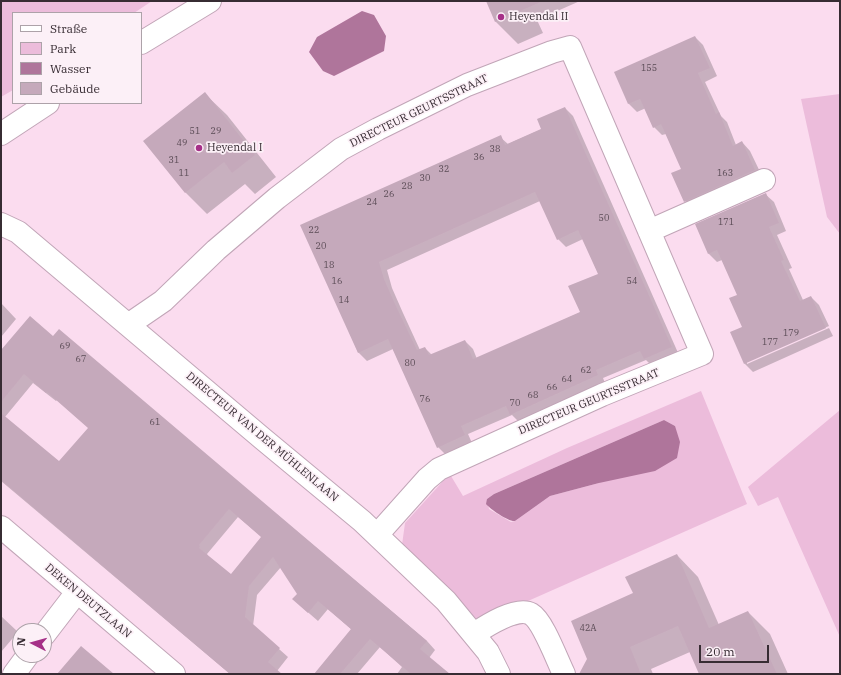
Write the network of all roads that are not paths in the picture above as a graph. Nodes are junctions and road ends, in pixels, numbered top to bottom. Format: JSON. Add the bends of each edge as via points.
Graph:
{"nodes":[{"id":1,"x":210,"y":1,"type":"edge"},
{"id":2,"x":142,"y":42,"type":"edge"},
{"id":3,"x":46,"y":104,"type":"edge"},
{"id":4,"x":1,"y":134,"type":"edge"},
{"id":5,"x":764,"y":180,"type":"dead end"},
{"id":6,"x":1,"y":224,"type":"edge"},
{"id":7,"x":649,"y":231,"type":"junction"},
{"id":8,"x":128,"y":325,"type":"junction"},
{"id":9,"x":1,"y":527,"type":"edge"},
{"id":10,"x":377,"y":535,"type":"junction"},
{"id":11,"x":77,"y":592,"type":"junction"},
{"id":12,"x":52,"y":625,"type":"edge"},
{"id":13,"x":474,"y":634,"type":"junction"},
{"id":14,"x":22,"y":663,"type":"edge"},
{"id":15,"x":14,"y":674,"type":"edge"},
{"id":16,"x":174,"y":674,"type":"edge"},
{"id":17,"x":499,"y":674,"type":"edge"},
{"id":18,"x":564,"y":674,"type":"edge"}],
"edges":[{"from":1,"to":2,"type":"street"},
{"from":3,"to":4,"type":"street"},
{"from":5,"to":7,"type":"street"},
{"from":6,"to":8,"type":"street","name":"DIRECTEUR VAN DER MÜHLENLAAN","via":[[18,232]]},
{"from":7,"to":8,"type":"street","name":"DIRECTEUR GEURTSSTRAAT","via":[[570,47],[467,85],[341,149],[277,198],[163,301]]},
{"from":7,"to":10,"type":"street","name":"DIRECTEUR GEURTSSTRAAT","via":[[702,354],[602,395],[439,469]]},
{"from":8,"to":10,"type":"street","name":"DIRECTEUR VAN DER MÜHLENLAAN"},
{"from":9,"to":11,"type":"street","name":"DEKEN DEUTZLAAN"},
{"from":10,"to":13,"type":"street","name":"DIRECTEUR VAN DER MÜHLENLAAN","via":[[441,596]]},
{"from":11,"to":12,"type":"street"},
{"from":11,"to":16,"type":"street","name":"DEKEN DEUTZLAAN"},
{"from":13,"to":17,"type":"street","name":"DIRECTEUR VAN DER MÜHLENLAAN","via":[[488,652]]},
{"from":13,"to":18,"type":"street","via":[[506,616],[530,614],[546,635]]},
{"from":14,"to":15,"type":"street"}]}
